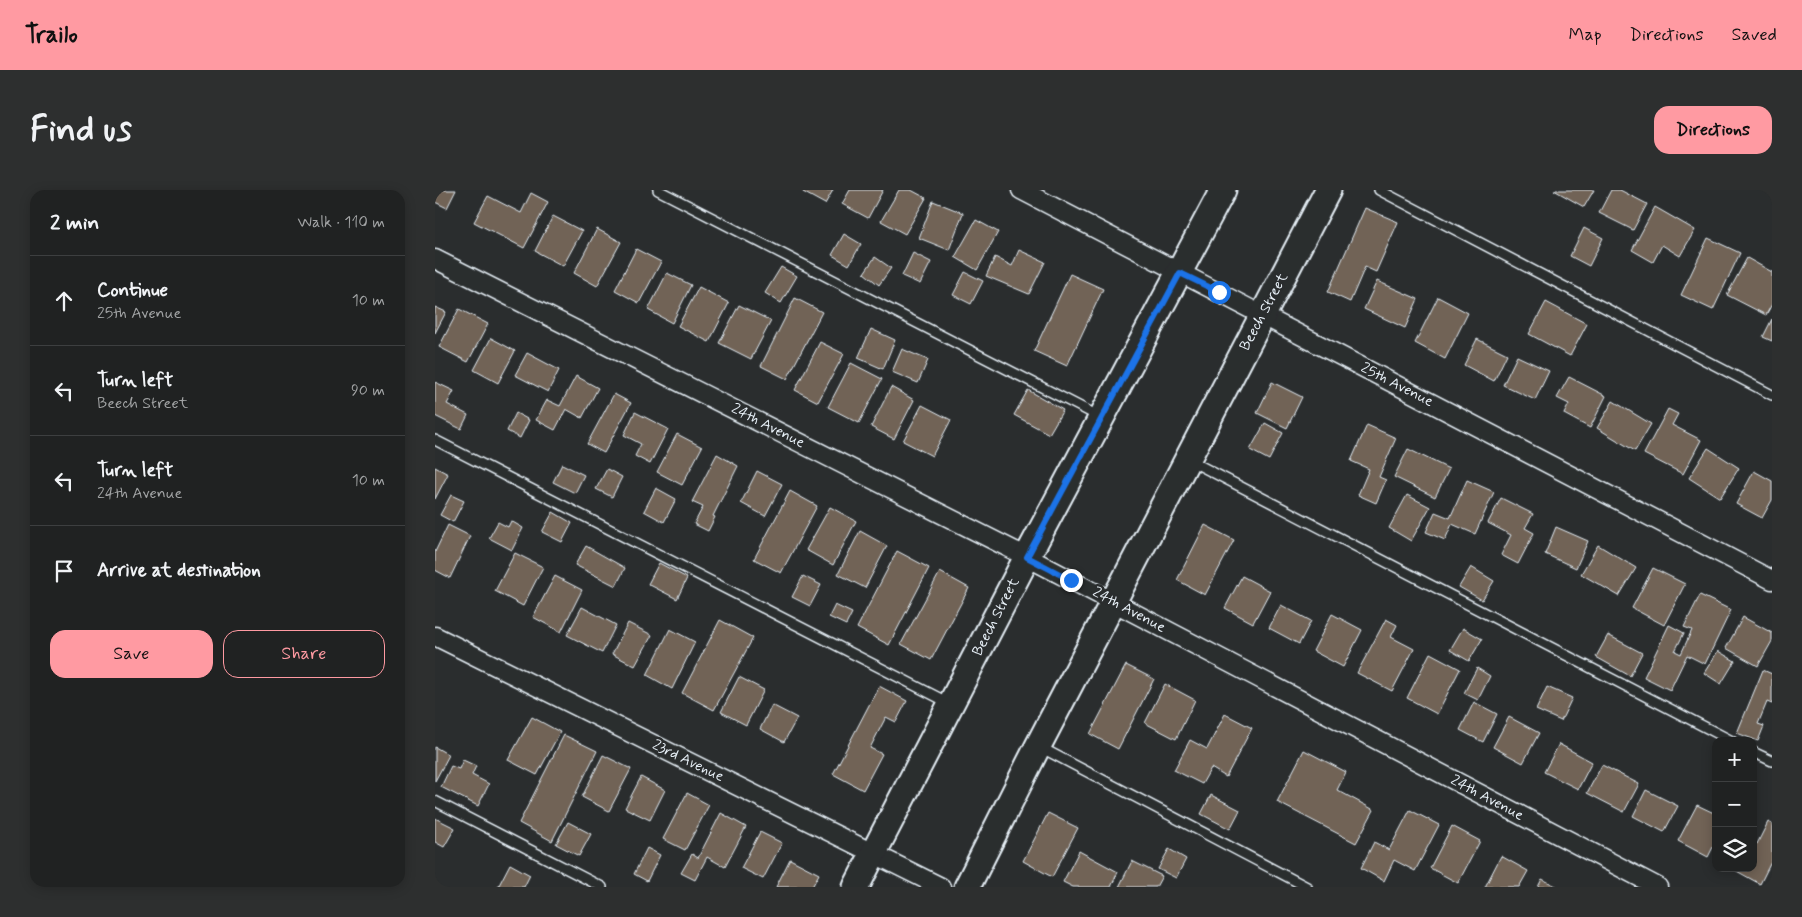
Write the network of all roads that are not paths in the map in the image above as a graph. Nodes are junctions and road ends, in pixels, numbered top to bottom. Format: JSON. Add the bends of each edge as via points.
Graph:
{"nodes":[{"id":1,"x":657,"y":190,"type":"edge"},
{"id":2,"x":1021,"y":190,"type":"edge"},
{"id":3,"x":1223,"y":190,"type":"edge"},
{"id":4,"x":1328,"y":190,"type":"edge"},
{"id":5,"x":1379,"y":190,"type":"edge"},
{"id":6,"x":435,"y":259,"type":"edge"},
{"id":7,"x":1180,"y":273,"type":"junction"},
{"id":8,"x":1263,"y":315,"type":"junction"},
{"id":9,"x":1772,"y":395,"type":"edge"},
{"id":10,"x":1103,"y":418,"type":"junction"},
{"id":11,"x":435,"y":440,"type":"edge"},
{"id":12,"x":1187,"y":459,"type":"junction"},
{"id":13,"x":1027,"y":557,"type":"junction"},
{"id":14,"x":1772,"y":580,"type":"edge"},
{"id":15,"x":1113,"y":602,"type":"junction"},
{"id":16,"x":435,"y":636,"type":"edge"},
{"id":17,"x":952,"y":705,"type":"junction"},
{"id":18,"x":1724,"y":737,"type":"edge"},
{"id":19,"x":1038,"y":746,"type":"junction"},
{"id":20,"x":1757,"y":754,"type":"edge"},
{"id":21,"x":1772,"y":761,"type":"edge"},
{"id":22,"x":435,"y":801,"type":"edge"},
{"id":23,"x":874,"y":853,"type":"junction"},
{"id":24,"x":602,"y":887,"type":"edge"},
{"id":25,"x":856,"y":887,"type":"edge"},
{"id":26,"x":941,"y":887,"type":"edge"},
{"id":27,"x":967,"y":887,"type":"edge"},
{"id":28,"x":1307,"y":887,"type":"edge"},
{"id":29,"x":1658,"y":887,"type":"edge"}],
"edges":[{"from":1,"to":10,"type":"lane"},
{"from":2,"to":7,"type":"street","name":"25th Avenue"},
{"from":3,"to":7,"type":"street","name":"Beech Street"},
{"from":4,"to":8,"type":"street","name":"Beech Street"},
{"from":5,"to":9,"type":"lane"},
{"from":6,"to":13,"type":"street","name":"24th Avenue"},
{"from":7,"to":8,"type":"street","name":"25th Avenue"},
{"from":7,"to":10,"type":"street","name":"Beech Street"},
{"from":8,"to":12,"type":"street","name":"Beech Street"},
{"from":8,"to":14,"type":"street","name":"25th Avenue"},
{"from":10,"to":13,"type":"street","name":"Beech Street"},
{"from":11,"to":17,"type":"lane"},
{"from":12,"to":15,"type":"street","name":"Beech Street"},
{"from":12,"to":18,"type":"lane"},
{"from":13,"to":15,"type":"street","name":"24th Avenue"},
{"from":13,"to":17,"type":"street","name":"Beech Street"},
{"from":15,"to":19,"type":"street","name":"Beech Street"},
{"from":15,"to":29,"type":"street","name":"24th Avenue"},
{"from":16,"to":23,"type":"street","name":"23rd Avenue"},
{"from":17,"to":23,"type":"street","name":"Beech Street"},
{"from":19,"to":27,"type":"street","name":"Beech Street"},
{"from":19,"to":28,"type":"lane"},
{"from":20,"to":21,"type":"lane"},
{"from":22,"to":24,"type":"lane"},
{"from":23,"to":25,"type":"street","name":"Beech Street"},
{"from":23,"to":26,"type":"street","name":"23rd Avenue"}]}
